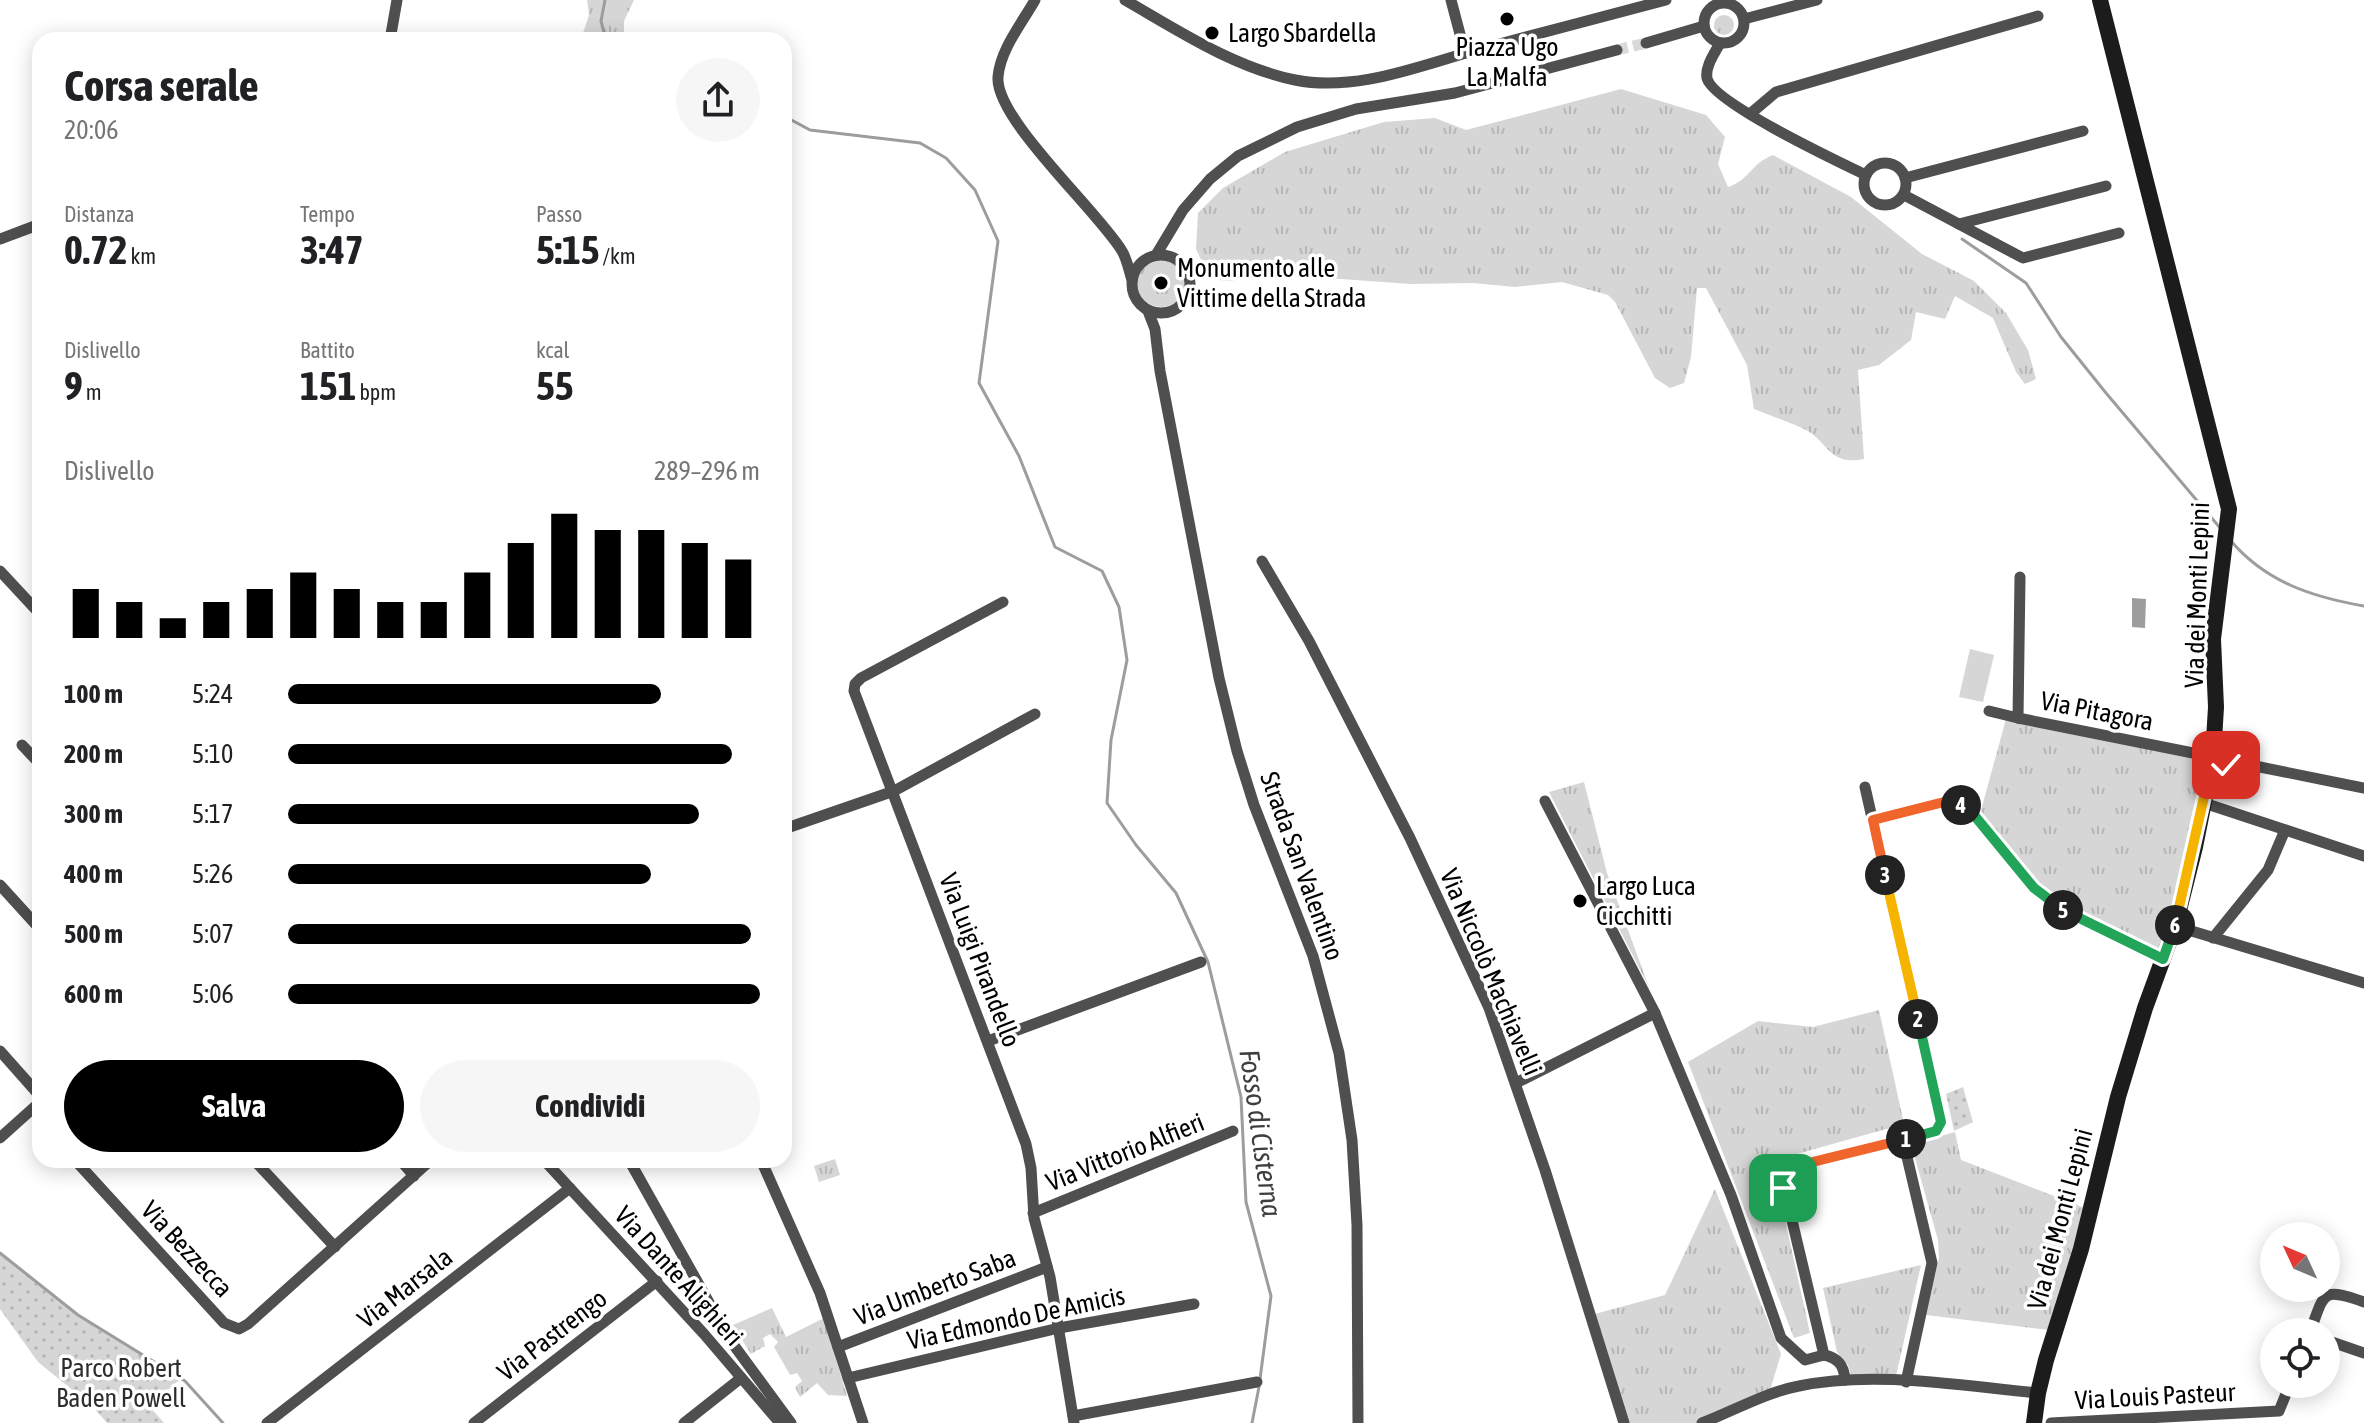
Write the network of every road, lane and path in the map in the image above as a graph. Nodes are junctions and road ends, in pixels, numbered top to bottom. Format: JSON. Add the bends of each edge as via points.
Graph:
{"nodes":[{"id":1,"x":397,"y":0,"type":"edge"},
{"id":2,"x":1035,"y":0,"type":"edge"},
{"id":3,"x":1125,"y":0,"type":"edge"},
{"id":4,"x":1451,"y":0,"type":"edge"},
{"id":5,"x":1666,"y":0,"type":"edge"},
{"id":6,"x":1817,"y":0,"type":"edge"},
{"id":7,"x":2100,"y":0,"type":"edge"},
{"id":8,"x":2038,"y":16,"type":"dead end"},
{"id":9,"x":1744,"y":19,"type":"junction"},
{"id":10,"x":1704,"y":26,"type":"junction"},
{"id":11,"x":391,"y":32,"type":"edge"},
{"id":12,"x":1646,"y":43,"type":"tunnel mouth"},
{"id":13,"x":1720,"y":43,"type":"junction"},
{"id":14,"x":1617,"y":50,"type":"tunnel mouth"},
{"id":15,"x":1465,"y":53,"type":"junction"},
{"id":16,"x":1750,"y":114,"type":"junction"},
{"id":17,"x":2083,"y":131,"type":"dead end"},
{"id":18,"x":1866,"y":175,"type":"junction"},
{"id":19,"x":1905,"y":178,"type":"junction"},
{"id":20,"x":2106,"y":186,"type":"dead end"},
{"id":21,"x":1904,"y":195,"type":"junction"},
{"id":22,"x":1959,"y":224,"type":"junction"},
{"id":23,"x":32,"y":227,"type":"edge"},
{"id":24,"x":1169,"y":231,"type":"junction"},
{"id":25,"x":2119,"y":233,"type":"dead end"},
{"id":26,"x":0,"y":239,"type":"edge"},
{"id":27,"x":1123,"y":252,"type":"junction"},
{"id":28,"x":1156,"y":255,"type":"junction"},
{"id":29,"x":1174,"y":258,"type":"junction"},
{"id":30,"x":1144,"y":261,"type":"junction"},
{"id":31,"x":1132,"y":280,"type":"junction"},
{"id":32,"x":1148,"y":311,"type":"junction"},
{"id":33,"x":1166,"y":313,"type":"junction"},
{"id":34,"x":1155,"y":329,"type":"junction"},
{"id":35,"x":1262,"y":561,"type":"dead end"},
{"id":36,"x":0,"y":571,"type":"edge"},
{"id":37,"x":2020,"y":577,"type":"dead end"},
{"id":38,"x":1003,"y":602,"type":"dead end"},
{"id":39,"x":32,"y":605,"type":"edge"},
{"id":40,"x":1989,"y":711,"type":"dead end"},
{"id":41,"x":1035,"y":714,"type":"dead end"},
{"id":42,"x":2018,"y":718,"type":"junction"},
{"id":43,"x":22,"y":745,"type":"dead end"},
{"id":44,"x":32,"y":756,"type":"edge"},
{"id":45,"x":2212,"y":762,"type":"junction"},
{"id":46,"x":1865,"y":787,"type":"dead end"},
{"id":47,"x":2364,"y":788,"type":"edge"},
{"id":48,"x":894,"y":791,"type":"junction"},
{"id":49,"x":1545,"y":801,"type":"dead end"},
{"id":50,"x":2204,"y":803,"type":"junction"},
{"id":51,"x":1873,"y":820,"type":"junction"},
{"id":52,"x":792,"y":826,"type":"edge"},
{"id":53,"x":2285,"y":830,"type":"junction"},
{"id":54,"x":2364,"y":856,"type":"edge"},
{"id":55,"x":0,"y":885,"type":"edge"},
{"id":56,"x":32,"y":920,"type":"edge"},
{"id":57,"x":2175,"y":926,"type":"junction"},
{"id":58,"x":2213,"y":938,"type":"junction"},
{"id":59,"x":2163,"y":959,"type":"junction"},
{"id":60,"x":1201,"y":962,"type":"dead end"},
{"id":61,"x":2364,"y":983,"type":"edge"},
{"id":62,"x":1655,"y":1013,"type":"junction"},
{"id":63,"x":988,"y":1041,"type":"junction"},
{"id":64,"x":0,"y":1051,"type":"edge"},
{"id":65,"x":1516,"y":1083,"type":"junction"},
{"id":66,"x":32,"y":1087,"type":"edge"},
{"id":67,"x":30,"y":1111,"type":"edge"},
{"id":68,"x":1233,"y":1131,"type":"dead end"},
{"id":69,"x":0,"y":1138,"type":"edge"},
{"id":70,"x":1903,"y":1140,"type":"junction"},
{"id":71,"x":82,"y":1168,"type":"edge"},
{"id":72,"x":261,"y":1168,"type":"edge"},
{"id":73,"x":407,"y":1168,"type":"edge"},
{"id":74,"x":422,"y":1168,"type":"edge"},
{"id":75,"x":551,"y":1168,"type":"edge"},
{"id":76,"x":633,"y":1168,"type":"edge"},
{"id":77,"x":765,"y":1168,"type":"edge"},
{"id":78,"x":414,"y":1176,"type":"junction"},
{"id":79,"x":570,"y":1188,"type":"junction"},
{"id":80,"x":1033,"y":1213,"type":"junction"},
{"id":81,"x":335,"y":1247,"type":"junction"},
{"id":82,"x":1047,"y":1267,"type":"junction"},
{"id":83,"x":657,"y":1281,"type":"junction"},
{"id":84,"x":2364,"y":1302,"type":"edge"},
{"id":85,"x":1194,"y":1304,"type":"dead end"},
{"id":86,"x":2315,"y":1318,"type":"edge"},
{"id":87,"x":1059,"y":1328,"type":"junction"},
{"id":88,"x":2340,"y":1345,"type":"edge"},
{"id":89,"x":838,"y":1347,"type":"junction"},
{"id":90,"x":2364,"y":1353,"type":"edge"},
{"id":91,"x":1824,"y":1355,"type":"junction"},
{"id":92,"x":741,"y":1378,"type":"junction"},
{"id":93,"x":848,"y":1378,"type":"junction"},
{"id":94,"x":1845,"y":1380,"type":"junction"},
{"id":95,"x":1257,"y":1382,"type":"dead end"},
{"id":96,"x":1906,"y":1382,"type":"junction"},
{"id":97,"x":2038,"y":1393,"type":"junction"},
{"id":98,"x":2285,"y":1398,"type":"edge"},
{"id":99,"x":2279,"y":1417,"type":"edge"},
{"id":100,"x":1074,"y":1419,"type":"edge"},
{"id":101,"x":267,"y":1423,"type":"edge"},
{"id":102,"x":474,"y":1423,"type":"edge"},
{"id":103,"x":684,"y":1423,"type":"edge"},
{"id":104,"x":780,"y":1423,"type":"edge"},
{"id":105,"x":791,"y":1423,"type":"edge"},
{"id":106,"x":863,"y":1423,"type":"edge"},
{"id":107,"x":1358,"y":1423,"type":"edge"},
{"id":108,"x":1624,"y":1423,"type":"edge"},
{"id":109,"x":1702,"y":1423,"type":"edge"},
{"id":110,"x":2034,"y":1423,"type":"edge"},
{"id":111,"x":2051,"y":1423,"type":"edge"}],
"edges":[{"from":1,"to":11,"type":"street"},
{"from":2,"to":27,"type":"street","via":[[1001,64],[999,93],[1018,124]]},
{"from":3,"to":15,"type":"street","via":[[1222,54],[1298,81],[1368,79]]},
{"from":4,"to":15,"type":"street"},
{"from":5,"to":15,"type":"street"},
{"from":6,"to":9,"type":"street"},
{"from":7,"to":45,"type":"street","name":"Via dei Monti Lepini","via":[[2229,509],[2213,648]]},
{"from":8,"to":16,"type":"street","via":[[1776,92]]},
{"from":9,"to":10,"type":"street","via":[[1737,8],[1724,3],[1711,8]]},
{"from":9,"to":13,"type":"street","via":[[1739,37]]},
{"from":10,"to":12,"type":"street"},
{"from":10,"to":13,"type":"street"},
{"from":13,"to":16,"type":"street","via":[[1707,80]]},
{"from":14,"to":24,"type":"street","via":[[1455,93],[1345,111],[1297,127],[1222,169],[1197,191]]},
{"from":16,"to":18,"type":"street"},
{"from":17,"to":19,"type":"street"},
{"from":18,"to":19,"type":"street","via":[[1878,164],[1890,163]]},
{"from":18,"to":21,"type":"street","via":[[1865,189],[1876,203],[1889,205]]},
{"from":19,"to":21,"type":"street"},
{"from":20,"to":22,"type":"street"},
{"from":21,"to":22,"type":"street"},
{"from":22,"to":25,"type":"street","via":[[2023,258]]},
{"from":23,"to":26,"type":"street"},
{"from":24,"to":28,"type":"street"},
{"from":24,"to":29,"type":"street"},
{"from":27,"to":30,"type":"street"},
{"from":27,"to":31,"type":"street"},
{"from":28,"to":29,"type":"street"},
{"from":28,"to":30,"type":"street"},
{"from":29,"to":33,"type":"street","via":[[1187,270],[1191,288],[1183,305]]},
{"from":30,"to":31,"type":"street"},
{"from":31,"to":32,"type":"street","via":[[1136,299]]},
{"from":32,"to":33,"type":"street"},
{"from":32,"to":34,"type":"street","name":"Strada San Valentino"},
{"from":33,"to":34,"type":"street"},
{"from":34,"to":107,"type":"street","name":"Strada San Valentino","via":[[1231,729],[1251,797],[1316,964],[1341,1063],[1357,1225]]},
{"from":35,"to":65,"type":"street","name":"Via Niccolò Machiavelli","via":[[1410,838],[1489,1008]]},
{"from":36,"to":39,"type":"street"},
{"from":37,"to":42,"type":"street","name":"Via Pitagora"},
{"from":38,"to":48,"type":"street","name":"Via Luigi Pirandello","via":[[855,684]]},
{"from":40,"to":42,"type":"street"},
{"from":41,"to":48,"type":"street"},
{"from":42,"to":45,"type":"street","name":"Via Pitagora"},
{"from":43,"to":44,"type":"street"},
{"from":45,"to":47,"type":"street","name":"Via Pitagora"},
{"from":45,"to":50,"type":"street","name":"Via dei Monti Lepini"},
{"from":46,"to":51,"type":"street"},
{"from":48,"to":52,"type":"street"},
{"from":48,"to":63,"type":"street","name":"Via Luigi Pirandello"},
{"from":49,"to":62,"type":"street"},
{"from":50,"to":53,"type":"street"},
{"from":50,"to":57,"type":"street","name":"Via dei Monti Lepini"},
{"from":51,"to":59,"type":"street","via":[[1944,802],[1961,806],[2049,902]]},
{"from":51,"to":70,"type":"street","via":[[1941,1122],[1936,1131]]},
{"from":53,"to":54,"type":"street"},
{"from":53,"to":58,"type":"street","via":[[2268,870]]},
{"from":55,"to":56,"type":"street"},
{"from":57,"to":58,"type":"street"},
{"from":57,"to":59,"type":"street","name":"Via dei Monti Lepini"},
{"from":58,"to":61,"type":"street"},
{"from":59,"to":97,"type":"street","name":"Via dei Monti Lepini","via":[[2121,1086]]},
{"from":60,"to":63,"type":"street"},
{"from":62,"to":65,"type":"street"},
{"from":62,"to":91,"type":"street","via":[[1731,1195],[1781,1338],[1805,1360]]},
{"from":63,"to":80,"type":"street","name":"Via Luigi Pirandello","via":[[1027,1147]]},
{"from":64,"to":66,"type":"street"},
{"from":65,"to":108,"type":"street","name":"Via Niccolò Machiavelli"},
{"from":67,"to":69,"type":"street"},
{"from":68,"to":80,"type":"street","name":"Via Vittorio Alfieri"},
{"from":70,"to":91,"type":"street","via":[[1780,1170]]},
{"from":70,"to":96,"type":"street","via":[[1932,1263]]},
{"from":71,"to":81,"type":"street","name":"Via Bezzecca","via":[[224,1323],[236,1329]]},
{"from":72,"to":81,"type":"street"},
{"from":73,"to":78,"type":"street"},
{"from":74,"to":78,"type":"street"},
{"from":75,"to":79,"type":"street","name":"Via Dante Alighieri"},
{"from":76,"to":105,"type":"street","via":[[730,1340]]},
{"from":77,"to":89,"type":"street"},
{"from":78,"to":81,"type":"street"},
{"from":79,"to":83,"type":"street","name":"Via Dante Alighieri"},
{"from":79,"to":101,"type":"street","name":"Via Marsala"},
{"from":80,"to":82,"type":"street","name":"Via Luigi Pirandello"},
{"from":82,"to":87,"type":"street","name":"Via Luigi Pirandello"},
{"from":82,"to":89,"type":"street","name":"Via Umberto Saba"},
{"from":83,"to":92,"type":"street","name":"Via Dante Alighieri"},
{"from":83,"to":102,"type":"street","name":"Via Pastrengo"},
{"from":84,"to":86,"type":"street","via":[[2328,1294]]},
{"from":85,"to":87,"type":"street","name":"Via Edmondo De Amicis"},
{"from":87,"to":93,"type":"street","name":"Via Edmondo De Amicis"},
{"from":87,"to":100,"type":"street","name":"Via Luigi Pirandello"},
{"from":88,"to":90,"type":"street"},
{"from":89,"to":93,"type":"street"},
{"from":91,"to":94,"type":"street","via":[[1839,1362]]},
{"from":92,"to":103,"type":"street"},
{"from":92,"to":104,"type":"street","name":"Via Dante Alighieri"},
{"from":93,"to":106,"type":"street"},
{"from":94,"to":96,"type":"street"},
{"from":94,"to":109,"type":"street","via":[[1797,1386]]},
{"from":95,"to":100,"type":"street"},
{"from":96,"to":97,"type":"street"},
{"from":97,"to":110,"type":"street","name":"Via dei Monti Lepini"},
{"from":98,"to":99,"type":"street","name":"Via Louis Pasteur"},
{"from":99,"to":111,"type":"street","name":"Via Louis Pasteur"}]}
